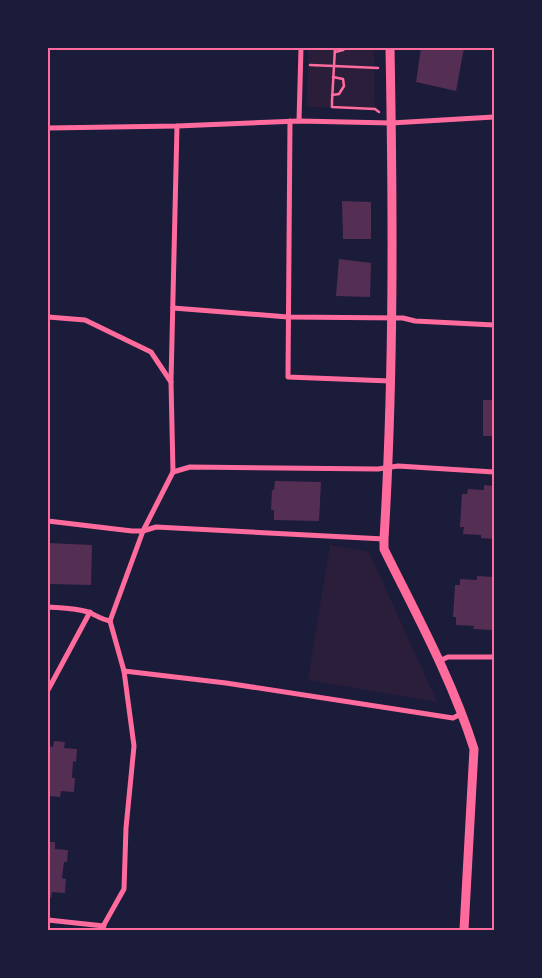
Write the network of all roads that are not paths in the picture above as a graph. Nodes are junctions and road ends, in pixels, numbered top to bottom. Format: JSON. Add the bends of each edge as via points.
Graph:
{"nodes":[{"id":1,"x":302,"y":48,"type":"edge"},
{"id":2,"x":390,"y":48,"type":"edge"},
{"id":3,"x":494,"y":117,"type":"edge"},
{"id":4,"x":290,"y":121,"type":"junction"},
{"id":5,"x":299,"y":121,"type":"junction"},
{"id":6,"x":391,"y":123,"type":"junction"},
{"id":7,"x":177,"y":126,"type":"junction"},
{"id":8,"x":48,"y":128,"type":"edge"},
{"id":9,"x":173,"y":308,"type":"junction"},
{"id":10,"x":288,"y":316,"type":"junction"},
{"id":11,"x":48,"y":317,"type":"edge"},
{"id":12,"x":392,"y":317,"type":"junction"},
{"id":13,"x":494,"y":325,"type":"edge"},
{"id":14,"x":390,"y":381,"type":"junction"},
{"id":15,"x":172,"y":382,"type":"junction"},
{"id":16,"x":388,"y":468,"type":"junction"},
{"id":17,"x":173,"y":472,"type":"junction"},
{"id":18,"x":494,"y":472,"type":"edge"},
{"id":19,"x":48,"y":521,"type":"edge"},
{"id":20,"x":143,"y":531,"type":"junction"},
{"id":21,"x":384,"y":539,"type":"junction"},
{"id":22,"x":48,"y":607,"type":"edge"},
{"id":23,"x":90,"y":612,"type":"junction"},
{"id":24,"x":110,"y":621,"type":"junction"},
{"id":25,"x":494,"y":657,"type":"edge"},
{"id":26,"x":439,"y":661,"type":"junction"},
{"id":27,"x":124,"y":671,"type":"junction"},
{"id":28,"x":48,"y":690,"type":"edge"},
{"id":29,"x":461,"y":714,"type":"junction"},
{"id":30,"x":48,"y":920,"type":"edge"},
{"id":31,"x":102,"y":928,"type":"edge"},
{"id":32,"x":464,"y":930,"type":"edge"}],
"edges":[{"from":1,"to":5,"type":"street"},
{"from":2,"to":6,"type":"street"},
{"from":3,"to":6,"type":"street"},
{"from":4,"to":5,"type":"street"},
{"from":4,"to":7,"type":"street"},
{"from":4,"to":10,"type":"street"},
{"from":5,"to":6,"type":"street"},
{"from":6,"to":12,"type":"street"},
{"from":7,"to":8,"type":"street"},
{"from":7,"to":9,"type":"street"},
{"from":9,"to":10,"type":"street"},
{"from":9,"to":15,"type":"street"},
{"from":10,"to":12,"type":"street"},
{"from":10,"to":14,"type":"street","via":[[288,377]]},
{"from":11,"to":15,"type":"street","via":[[85,320],[151,352]]},
{"from":12,"to":13,"type":"street"},
{"from":12,"to":14,"type":"street"},
{"from":14,"to":16,"type":"street"},
{"from":15,"to":17,"type":"street"},
{"from":16,"to":17,"type":"street","via":[[190,467]]},
{"from":16,"to":18,"type":"street"},
{"from":16,"to":21,"type":"street"},
{"from":17,"to":20,"type":"street"},
{"from":19,"to":20,"type":"street"},
{"from":20,"to":21,"type":"street","via":[[156,528]]},
{"from":20,"to":24,"type":"street"},
{"from":21,"to":26,"type":"street","via":[[384,549]]},
{"from":22,"to":23,"type":"street"},
{"from":23,"to":24,"type":"street"},
{"from":23,"to":28,"type":"street"},
{"from":24,"to":27,"type":"street"},
{"from":25,"to":26,"type":"street"},
{"from":26,"to":29,"type":"street"},
{"from":27,"to":29,"type":"street","via":[[453,718]]},
{"from":27,"to":31,"type":"street","via":[[134,746],[124,888]]},
{"from":29,"to":32,"type":"street","via":[[474,749]]},
{"from":30,"to":31,"type":"street"}]}
